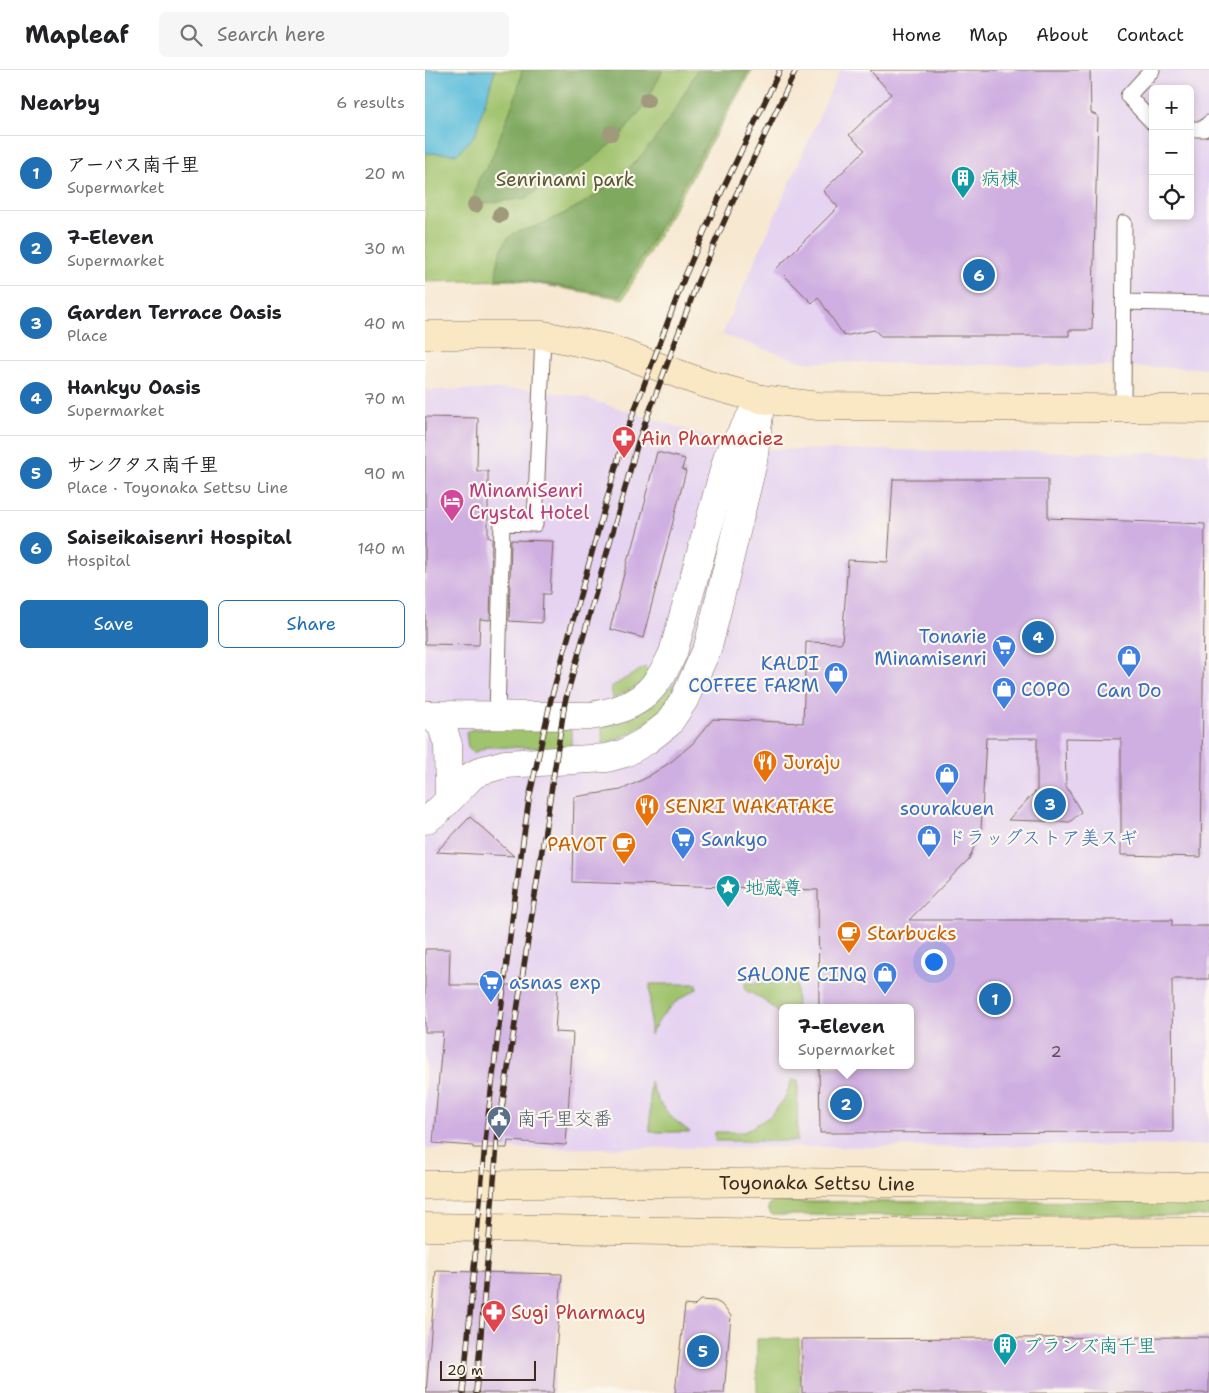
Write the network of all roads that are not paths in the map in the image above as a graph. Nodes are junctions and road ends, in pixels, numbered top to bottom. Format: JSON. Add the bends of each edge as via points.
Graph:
{"nodes":[{"id":1,"x":1151,"y":70,"type":"edge"},
{"id":2,"x":1149,"y":119,"type":"edge"},
{"id":3,"x":1209,"y":123,"type":"edge"},
{"id":4,"x":1194,"y":129,"type":"edge"},
{"id":5,"x":1124,"y":223,"type":"dead end"},
{"id":6,"x":1123,"y":302,"type":"junction"},
{"id":7,"x":1209,"y":304,"type":"edge"},
{"id":8,"x":425,"y":335,"type":"edge"},
{"id":9,"x":543,"y":335,"type":"junction"},
{"id":10,"x":761,"y":399,"type":"junction"},
{"id":11,"x":1123,"y":408,"type":"junction"},
{"id":12,"x":1209,"y":409,"type":"edge"},
{"id":13,"x":427,"y":715,"type":"edge"},
{"id":14,"x":497,"y":715,"type":"junction"},
{"id":15,"x":449,"y":798,"type":"junction"},
{"id":16,"x":425,"y":820,"type":"edge"},
{"id":17,"x":425,"y":1185,"type":"edge"},
{"id":18,"x":1209,"y":1188,"type":"edge"},
{"id":19,"x":425,"y":1227,"type":"edge"},
{"id":20,"x":1209,"y":1232,"type":"edge"}],
"edges":[{"from":1,"to":2,"type":"lane","via":[[1128,96]]},
{"from":3,"to":4,"type":"lane","via":[[1204,129]]},
{"from":5,"to":6,"type":"lane"},
{"from":6,"to":7,"type":"lane"},
{"from":6,"to":11,"type":"lane"},
{"from":8,"to":9,"type":"main road"},
{"from":9,"to":10,"type":"main road","via":[[607,348],[706,384]]},
{"from":9,"to":14,"type":"lane","via":[[535,524],[502,523]]},
{"from":10,"to":11,"type":"main road","via":[[818,406]]},
{"from":10,"to":14,"type":"street","via":[[728,456],[673,653],[655,685],[634,702],[609,713],[590,716]]},
{"from":10,"to":15,"type":"street","via":[[753,462],[708,646],[684,700],[668,724],[625,753],[607,758],[493,766],[473,776]]},
{"from":11,"to":12,"type":"main road"},
{"from":13,"to":14,"type":"street"},
{"from":13,"to":15,"type":"street","via":[[442,726],[448,745]]},
{"from":15,"to":16,"type":"street"},
{"from":17,"to":18,"type":"main road","name":"Toyonaka Settsu Line","via":[[786,1182]]},
{"from":19,"to":20,"type":"main road","via":[[781,1232]]}]}
